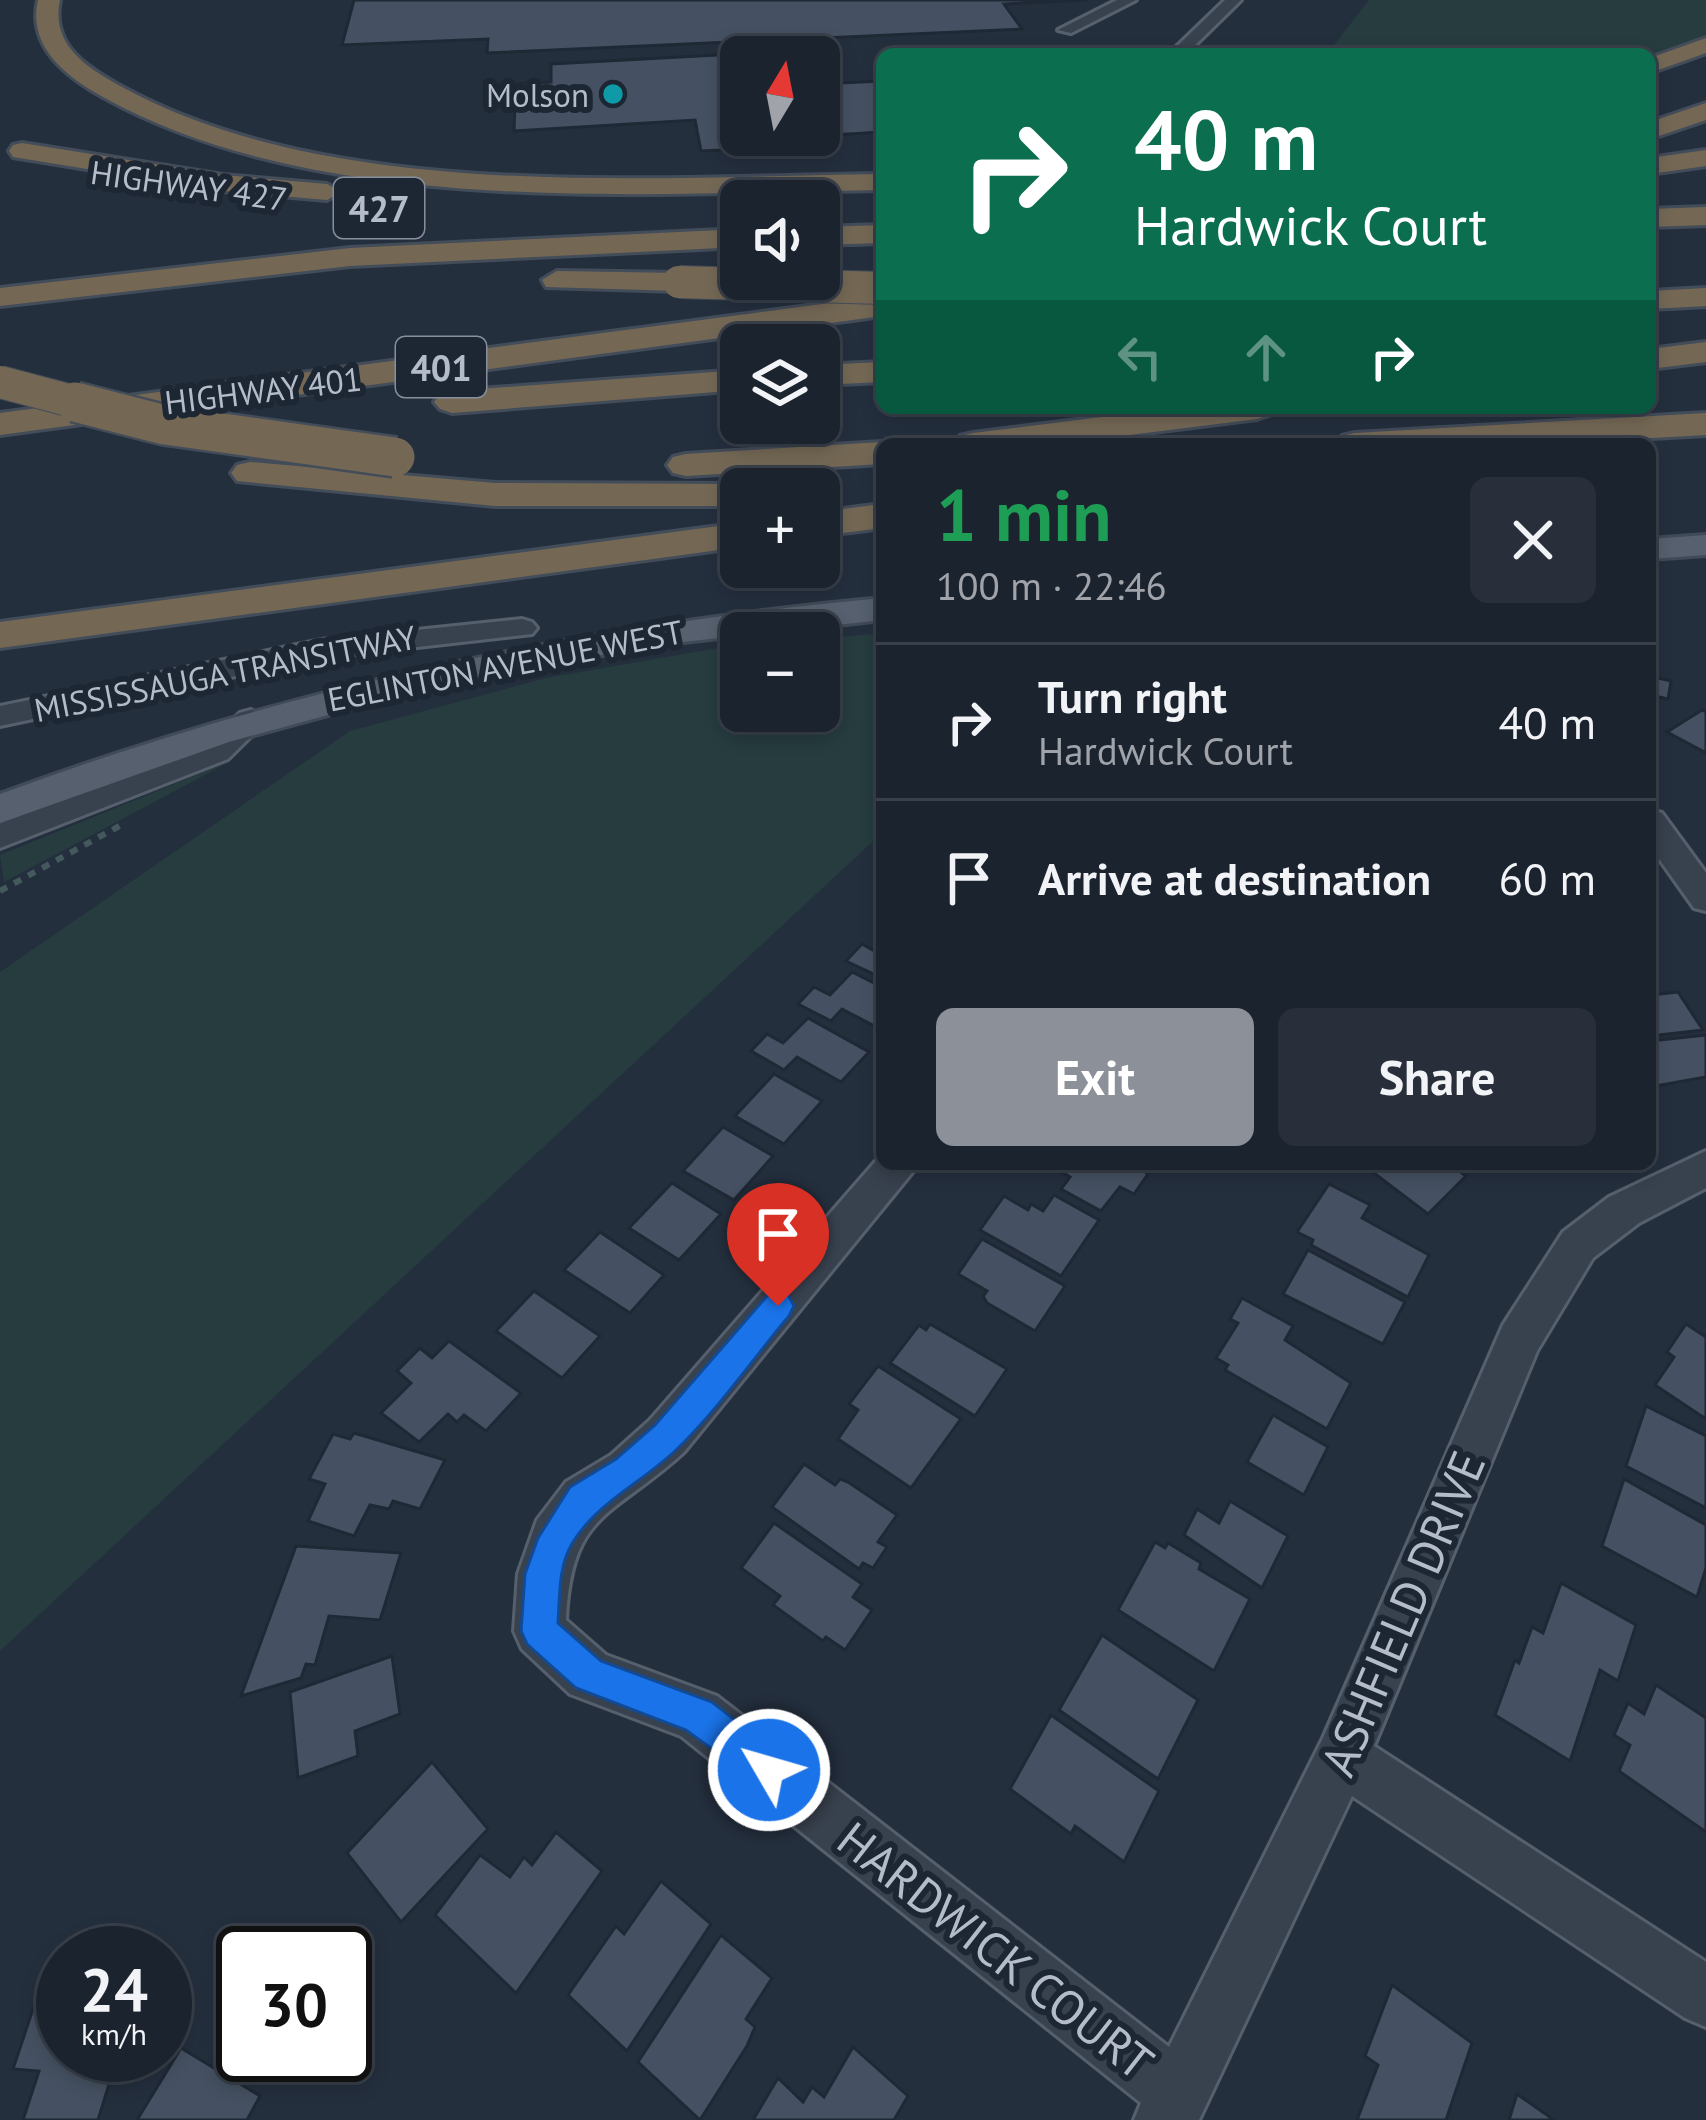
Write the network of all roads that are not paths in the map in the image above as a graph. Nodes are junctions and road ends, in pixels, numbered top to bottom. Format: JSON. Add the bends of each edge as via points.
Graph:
{"nodes":[{"id":1,"x":49,"y":0,"type":"edge"},
{"id":2,"x":70,"y":0,"type":"edge"},
{"id":3,"x":1129,"y":0,"type":"edge"},
{"id":4,"x":1234,"y":0,"type":"edge"},
{"id":5,"x":1066,"y":30,"type":"dead end"},
{"id":6,"x":1706,"y":45,"type":"edge"},
{"id":7,"x":1183,"y":48,"type":"edge"},
{"id":8,"x":1656,"y":64,"type":"edge"},
{"id":9,"x":1706,"y":111,"type":"edge"},
{"id":10,"x":1656,"y":129,"type":"edge"},
{"id":11,"x":11,"y":148,"type":"edge"},
{"id":12,"x":1706,"y":158,"type":"edge"},
{"id":13,"x":1656,"y":165,"type":"edge"},
{"id":14,"x":876,"y":177,"type":"edge"},
{"id":15,"x":876,"y":177,"type":"edge"},
{"id":16,"x":1656,"y":192,"type":"edge"},
{"id":17,"x":1706,"y":192,"type":"edge"},
{"id":18,"x":876,"y":197,"type":"edge"},
{"id":19,"x":346,"y":205,"type":"dead end"},
{"id":20,"x":1706,"y":214,"type":"edge"},
{"id":21,"x":720,"y":215,"type":"edge"},
{"id":22,"x":840,"y":215,"type":"edge"},
{"id":23,"x":876,"y":215,"type":"edge"},
{"id":24,"x":1656,"y":215,"type":"edge"},
{"id":25,"x":601,"y":216,"type":"dead end"},
{"id":26,"x":876,"y":235,"type":"edge"},
{"id":27,"x":840,"y":236,"type":"edge"},
{"id":28,"x":720,"y":239,"type":"edge"},
{"id":29,"x":876,"y":276,"type":"edge"},
{"id":30,"x":876,"y":288,"type":"edge"},
{"id":31,"x":0,"y":297,"type":"edge"},
{"id":32,"x":1706,"y":297,"type":"edge"},
{"id":33,"x":1656,"y":300,"type":"edge"},
{"id":34,"x":876,"y":307,"type":"edge"},
{"id":35,"x":0,"y":320,"type":"edge"},
{"id":36,"x":1706,"y":322,"type":"edge"},
{"id":37,"x":1656,"y":326,"type":"edge"},
{"id":38,"x":1706,"y":352,"type":"edge"},
{"id":39,"x":1656,"y":358,"type":"edge"},
{"id":40,"x":172,"y":368,"type":"dead end"},
{"id":41,"x":876,"y":371,"type":"edge"},
{"id":42,"x":840,"y":374,"type":"edge"},
{"id":43,"x":107,"y":376,"type":"dead end"},
{"id":44,"x":720,"y":382,"type":"edge"},
{"id":45,"x":0,"y":386,"type":"edge"},
{"id":46,"x":411,"y":406,"type":"dead end"},
{"id":47,"x":365,"y":410,"type":"dead end"},
{"id":48,"x":1210,"y":414,"type":"edge"},
{"id":49,"x":0,"y":424,"type":"edge"},
{"id":50,"x":1706,"y":424,"type":"edge"},
{"id":51,"x":1600,"y":431,"type":"junction"},
{"id":52,"x":1020,"y":438,"type":"edge"},
{"id":53,"x":1468,"y":438,"type":"edge"},
{"id":54,"x":1547,"y":438,"type":"edge"},
{"id":55,"x":94,"y":446,"type":"dead end"},
{"id":56,"x":0,"y":447,"type":"edge"},
{"id":57,"x":876,"y":453,"type":"edge"},
{"id":58,"x":136,"y":455,"type":"dead end"},
{"id":59,"x":876,"y":486,"type":"edge"},
{"id":60,"x":840,"y":489,"type":"edge"},
{"id":61,"x":720,"y":496,"type":"edge"},
{"id":62,"x":876,"y":517,"type":"edge"},
{"id":63,"x":840,"y":521,"type":"edge"},
{"id":64,"x":1706,"y":525,"type":"edge"},
{"id":65,"x":1656,"y":528,"type":"edge"},
{"id":66,"x":720,"y":538,"type":"edge"},
{"id":67,"x":1706,"y":545,"type":"edge"},
{"id":68,"x":1656,"y":549,"type":"edge"},
{"id":69,"x":876,"y":588,"type":"edge"},
{"id":70,"x":876,"y":610,"type":"edge"},
{"id":71,"x":522,"y":628,"type":"junction"},
{"id":72,"x":0,"y":635,"type":"edge"},
{"id":73,"x":0,"y":716,"type":"edge"},
{"id":74,"x":251,"y":720,"type":"junction"},
{"id":75,"x":0,"y":777,"type":"edge"},
{"id":76,"x":0,"y":809,"type":"edge"},
{"id":77,"x":1656,"y":829,"type":"edge"},
{"id":78,"x":0,"y":836,"type":"edge"},
{"id":79,"x":1706,"y":899,"type":"edge"},
{"id":80,"x":1706,"y":1168,"type":"edge"},
{"id":81,"x":893,"y":1170,"type":"edge"},
{"id":82,"x":1342,"y":1757,"type":"junction"},
{"id":83,"x":1706,"y":1996,"type":"edge"},
{"id":84,"x":1172,"y":2107,"type":"edge"}],
"edges":[{"from":1,"to":14,"type":"highway","via":[[48,32],[95,84],[159,117],[253,146],[523,181]]},
{"from":2,"to":15,"type":"highway","via":[[73,40],[98,70],[170,110],[264,139],[368,159],[514,172]]},
{"from":3,"to":5,"type":"street"},
{"from":4,"to":7,"type":"street"},
{"from":6,"to":8,"type":"highway"},
{"from":9,"to":10,"type":"highway"},
{"from":11,"to":18,"type":"highway","via":[[223,183],[363,195]]},
{"from":11,"to":19,"type":"highway","name":"HIGHWAY 427","number":"427","via":[[122,178]]},
{"from":12,"to":13,"type":"highway"},
{"from":16,"to":17,"type":"highway"},
{"from":20,"to":24,"type":"highway"},
{"from":21,"to":25,"type":"highway"},
{"from":22,"to":23,"type":"highway"},
{"from":26,"to":27,"type":"highway"},
{"from":28,"to":31,"type":"highway","via":[[350,257]]},
{"from":29,"to":40,"type":"highway","name":"HIGHWAY 401","number":"401"},
{"from":30,"to":35,"type":"highway","bridge":true,"via":[[516,281],[269,292]]},
{"from":32,"to":33,"type":"highway"},
{"from":34,"to":49,"type":"highway","name":"HIGHWAY 401","number":"401"},
{"from":36,"to":37,"type":"highway"},
{"from":38,"to":39,"type":"highway"},
{"from":41,"to":42,"type":"highway"},
{"from":43,"to":45,"type":"highway","name":"HIGHWAY 401"},
{"from":44,"to":46,"type":"highway"},
{"from":45,"to":57,"type":"highway","bridge":true,"via":[[165,425],[394,457],[603,466]]},
{"from":47,"to":56,"type":"highway"},
{"from":48,"to":52,"type":"highway"},
{"from":49,"to":55,"type":"highway"},
{"from":50,"to":51,"type":"highway"},
{"from":51,"to":53,"type":"highway"},
{"from":51,"to":54,"type":"highway"},
{"from":58,"to":61,"type":"highway","via":[[458,492]]},
{"from":59,"to":60,"type":"highway"},
{"from":62,"to":63,"type":"highway"},
{"from":64,"to":65,"type":"main road"},
{"from":66,"to":72,"type":"highway"},
{"from":67,"to":68,"type":"main road"},
{"from":69,"to":71,"type":"main road","name":"EGLINTON AVENUE WEST"},
{"from":70,"to":74,"type":"main road","name":"EGLINTON AVENUE WEST","via":[[562,647]]},
{"from":71,"to":73,"type":"street","name":"MISSISSAUGA TRANSITWAY","via":[[322,649]]},
{"from":71,"to":75,"type":"main road","name":"EGLINTON AVENUE WEST","via":[[305,676]]},
{"from":74,"to":76,"type":"main road","name":"EGLINTON AVENUE WEST"},
{"from":74,"to":78,"type":"street","name":"MISSISSAUGA TRANSITWAY","via":[[217,752]]},
{"from":77,"to":79,"type":"street"},
{"from":80,"to":82,"type":"street","name":"ASHFIELD DRIVE","via":[[1624,1210],[1578,1245],[1519,1340]]},
{"from":81,"to":84,"type":"street","name":"HARDWICK COURT","via":[[667,1436],[583,1499],[555,1538],[543,1574],[540,1631],[589,1675],[698,1715]]},
{"from":82,"to":83,"type":"street"},
{"from":82,"to":84,"type":"street","name":"ASHFIELD DRIVE"}]}
